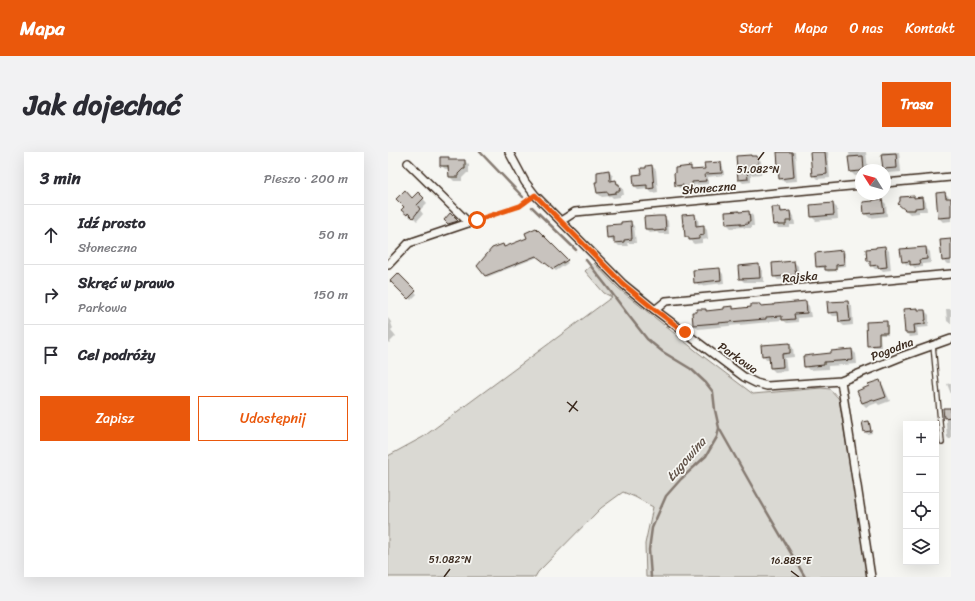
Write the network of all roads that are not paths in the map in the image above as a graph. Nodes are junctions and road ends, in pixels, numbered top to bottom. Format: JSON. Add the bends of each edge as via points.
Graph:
{"nodes":[{"id":1,"x":509,"y":152,"type":"edge"},
{"id":2,"x":408,"y":163,"type":"dead end"},
{"id":3,"x":951,"y":177,"type":"edge"},
{"id":4,"x":891,"y":182,"type":"edge"},
{"id":5,"x":855,"y":186,"type":"edge"},
{"id":6,"x":477,"y":220,"type":"road end"},
{"id":7,"x":561,"y":221,"type":"junction"},
{"id":8,"x":469,"y":223,"type":"junction"},
{"id":9,"x":388,"y":265,"type":"edge"},
{"id":10,"x":951,"y":274,"type":"edge"},
{"id":11,"x":655,"y":310,"type":"junction"},
{"id":12,"x":951,"y":339,"type":"edge"},
{"id":13,"x":933,"y":345,"type":"junction"},
{"id":14,"x":841,"y":382,"type":"junction"},
{"id":15,"x":942,"y":443,"type":"dead end"},
{"id":16,"x":871,"y":577,"type":"edge"}],
"edges":[{"from":1,"to":7,"type":"street","name":"Parkowa","via":[[525,182]]},
{"from":2,"to":8,"type":"street"},
{"from":3,"to":4,"type":"street"},
{"from":5,"to":7,"type":"street","name":"Słoneczna","via":[[575,212]]},
{"from":6,"to":8,"type":"street"},
{"from":7,"to":11,"type":"street","name":"Parkowa","via":[[623,284]]},
{"from":8,"to":9,"type":"street","via":[[409,243]]},
{"from":10,"to":11,"type":"street","name":"Rajska","via":[[666,300]]},
{"from":11,"to":14,"type":"street","name":"Parkowa","via":[[744,377],[756,383],[767,386]]},
{"from":12,"to":13,"type":"street","name":"Pogodna"},
{"from":13,"to":14,"type":"street","name":"Pogodna"},
{"from":13,"to":15,"type":"lane"},
{"from":14,"to":16,"type":"street"}]}
